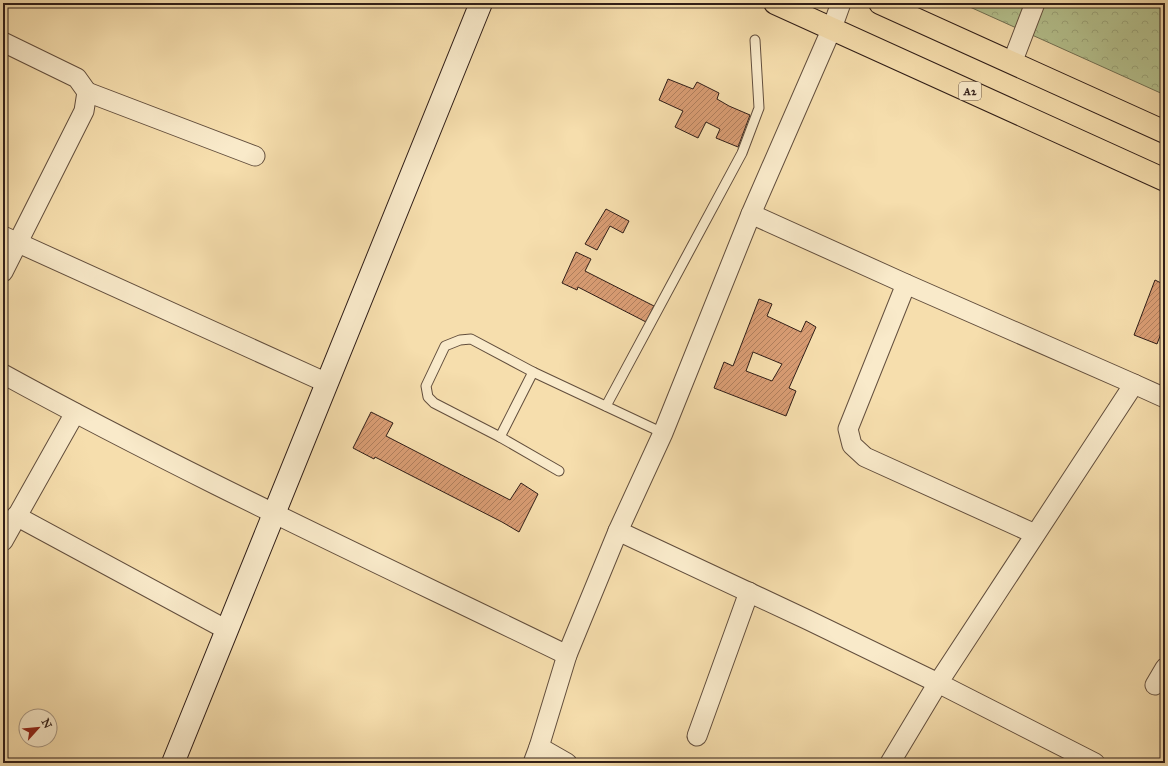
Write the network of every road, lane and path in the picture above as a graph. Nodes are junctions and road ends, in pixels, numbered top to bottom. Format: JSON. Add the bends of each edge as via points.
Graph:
{"nodes":[{"id":1,"x":481,"y":3,"type":"edge"},
{"id":2,"x":775,"y":3,"type":"edge"},
{"id":3,"x":841,"y":3,"type":"edge"},
{"id":4,"x":880,"y":3,"type":"edge"},
{"id":5,"x":1035,"y":3,"type":"edge"},
{"id":6,"x":832,"y":28,"type":"junction"},
{"id":7,"x":755,"y":40,"type":"dead end"},
{"id":8,"x":3,"y":42,"type":"edge"},
{"id":9,"x":1012,"y":63,"type":"junction"},
{"id":10,"x":87,"y":92,"type":"junction"},
{"id":11,"x":1165,"y":132,"type":"edge"},
{"id":12,"x":256,"y":156,"type":"dead end"},
{"id":13,"x":1165,"y":180,"type":"edge"},
{"id":14,"x":751,"y":214,"type":"junction"},
{"id":15,"x":10,"y":239,"type":"edge"},
{"id":16,"x":3,"y":272,"type":"edge"},
{"id":17,"x":906,"y":284,"type":"junction"},
{"id":18,"x":533,"y":372,"type":"junction"},
{"id":19,"x":3,"y":374,"type":"edge"},
{"id":20,"x":327,"y":383,"type":"junction"},
{"id":21,"x":1134,"y":384,"type":"junction"},
{"id":22,"x":1165,"y":398,"type":"edge"},
{"id":23,"x":606,"y":406,"type":"junction"},
{"id":24,"x":75,"y":414,"type":"junction"},
{"id":25,"x":663,"y":433,"type":"junction"},
{"id":26,"x":500,"y":437,"type":"junction"},
{"id":27,"x":559,"y":472,"type":"dead end"},
{"id":28,"x":274,"y":513,"type":"junction"},
{"id":29,"x":16,"y":516,"type":"junction"},
{"id":30,"x":618,"y":531,"type":"junction"},
{"id":31,"x":1035,"y":534,"type":"junction"},
{"id":32,"x":3,"y":541,"type":"edge"},
{"id":33,"x":749,"y":592,"type":"junction"},
{"id":34,"x":227,"y":630,"type":"junction"},
{"id":35,"x":567,"y":655,"type":"junction"},
{"id":36,"x":1165,"y":668,"type":"edge"},
{"id":37,"x":938,"y":683,"type":"junction"},
{"id":38,"x":1155,"y":686,"type":"dead end"},
{"id":39,"x":697,"y":736,"type":"dead end"},
{"id":40,"x":536,"y":755,"type":"edge"},
{"id":41,"x":173,"y":763,"type":"edge"},
{"id":42,"x":567,"y":763,"type":"edge"},
{"id":43,"x":890,"y":763,"type":"edge"},
{"id":44,"x":1095,"y":763,"type":"edge"}],
"edges":[{"from":1,"to":20,"type":"street"},
{"from":2,"to":6,"type":"highway","number":"A2"},
{"from":3,"to":6,"type":"street"},
{"from":4,"to":9,"type":"highway"},
{"from":5,"to":9,"type":"street"},
{"from":6,"to":13,"type":"highway","number":"A2"},
{"from":6,"to":14,"type":"street"},
{"from":7,"to":23,"type":"lane","via":[[759,108],[742,153]]},
{"from":8,"to":10,"type":"street","via":[[77,78]]},
{"from":9,"to":11,"type":"highway"},
{"from":10,"to":12,"type":"street"},
{"from":10,"to":15,"type":"street","via":[[84,110]]},
{"from":14,"to":17,"type":"street"},
{"from":14,"to":25,"type":"street"},
{"from":15,"to":16,"type":"street"},
{"from":15,"to":20,"type":"street"},
{"from":17,"to":21,"type":"street"},
{"from":17,"to":31,"type":"street","via":[[848,429],[852,445],[865,457]]},
{"from":18,"to":23,"type":"lane"},
{"from":18,"to":26,"type":"lane"},
{"from":18,"to":26,"type":"lane","via":[[471,339],[445,346],[426,386],[428,397],[434,403]]},
{"from":19,"to":24,"type":"street"},
{"from":20,"to":28,"type":"street"},
{"from":21,"to":22,"type":"street"},
{"from":21,"to":31,"type":"street"},
{"from":23,"to":25,"type":"lane"},
{"from":24,"to":28,"type":"street"},
{"from":24,"to":29,"type":"street"},
{"from":25,"to":30,"type":"street"},
{"from":26,"to":27,"type":"lane"},
{"from":28,"to":34,"type":"street"},
{"from":28,"to":35,"type":"street"},
{"from":29,"to":32,"type":"street"},
{"from":29,"to":34,"type":"street"},
{"from":30,"to":33,"type":"street"},
{"from":30,"to":35,"type":"street"},
{"from":31,"to":37,"type":"street"},
{"from":33,"to":37,"type":"street"},
{"from":33,"to":39,"type":"street"},
{"from":34,"to":41,"type":"street"},
{"from":35,"to":40,"type":"street"},
{"from":36,"to":38,"type":"street"},
{"from":37,"to":43,"type":"street"},
{"from":37,"to":44,"type":"street"},
{"from":40,"to":42,"type":"street"}]}
